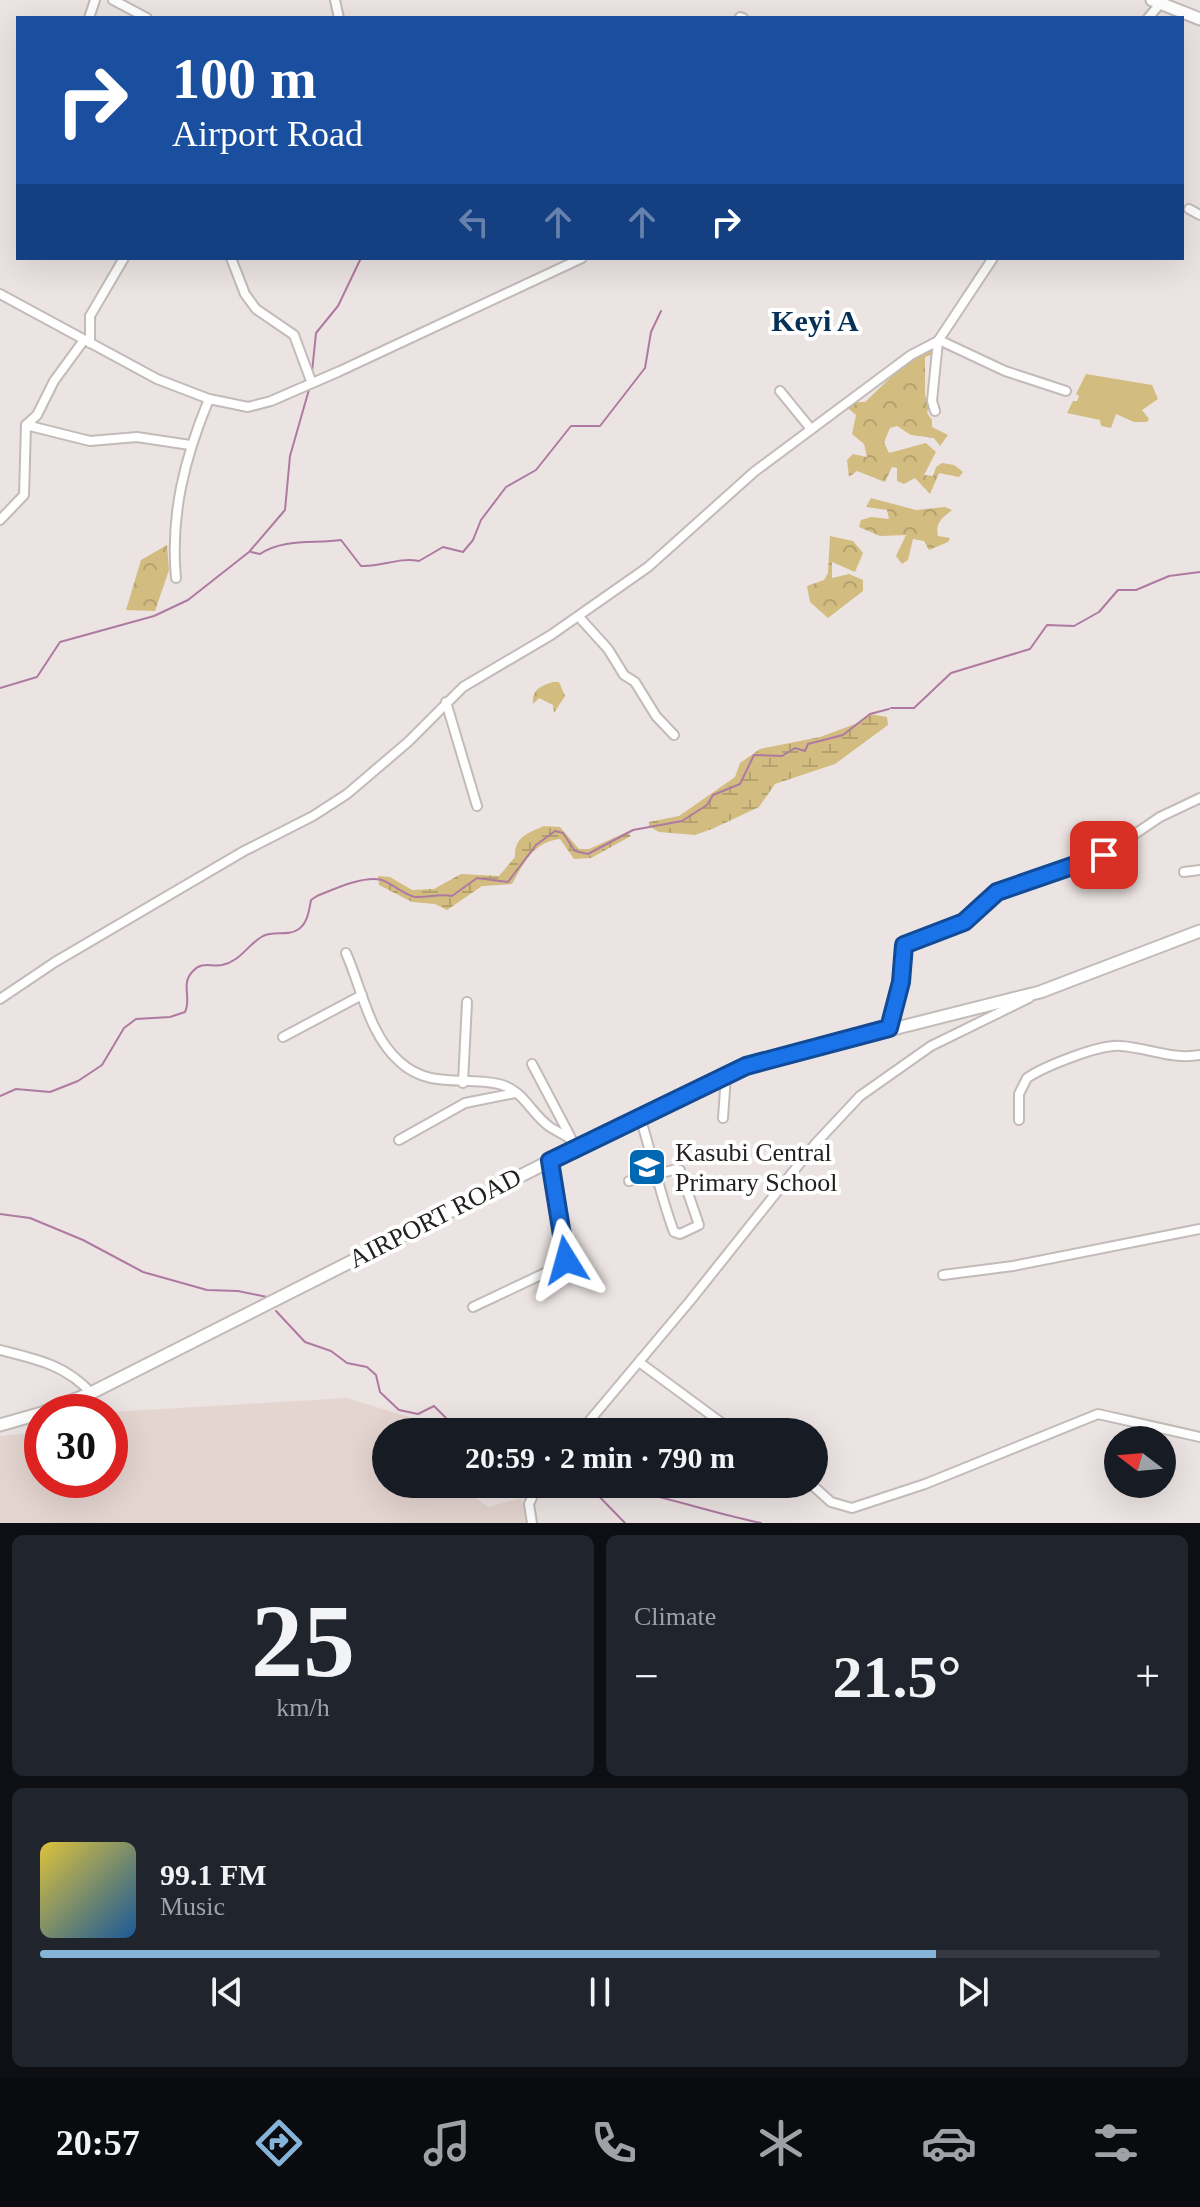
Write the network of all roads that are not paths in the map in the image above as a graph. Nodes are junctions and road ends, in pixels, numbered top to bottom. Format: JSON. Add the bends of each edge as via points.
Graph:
{"nodes":[{"id":1,"x":113,"y":0,"type":"edge"},
{"id":2,"x":1156,"y":2,"type":"edge"},
{"id":3,"x":143,"y":16,"type":"edge"},
{"id":4,"x":1200,"y":19,"type":"edge"},
{"id":5,"x":1189,"y":209,"type":"dead end"},
{"id":6,"x":1200,"y":215,"type":"edge"},
{"id":7,"x":123,"y":260,"type":"edge"},
{"id":8,"x":232,"y":260,"type":"edge"},
{"id":9,"x":578,"y":260,"type":"edge"},
{"id":10,"x":992,"y":260,"type":"edge"},
{"id":11,"x":0,"y":294,"type":"edge"},
{"id":12,"x":938,"y":340,"type":"junction"},
{"id":13,"x":87,"y":342,"type":"junction"},
{"id":14,"x":311,"y":381,"type":"junction"},
{"id":15,"x":780,"y":391,"type":"dead end"},
{"id":16,"x":1066,"y":391,"type":"dead end"},
{"id":17,"x":209,"y":399,"type":"junction"},
{"id":18,"x":935,"y":411,"type":"dead end"},
{"id":19,"x":26,"y":425,"type":"junction"},
{"id":20,"x":811,"y":429,"type":"junction"},
{"id":21,"x":190,"y":445,"type":"junction"},
{"id":22,"x":0,"y":520,"type":"edge"},
{"id":23,"x":176,"y":578,"type":"dead end"},
{"id":24,"x":579,"y":617,"type":"junction"},
{"id":25,"x":446,"y":702,"type":"junction"},
{"id":26,"x":674,"y":735,"type":"dead end"},
{"id":27,"x":1200,"y":798,"type":"edge"},
{"id":28,"x":477,"y":806,"type":"dead end"},
{"id":29,"x":1200,"y":870,"type":"edge"},
{"id":30,"x":1184,"y":872,"type":"dead end"},
{"id":31,"x":1200,"y":931,"type":"edge"},
{"id":32,"x":346,"y":953,"type":"dead end"},
{"id":33,"x":1040,"y":992,"type":"junction"},
{"id":34,"x":362,"y":995,"type":"junction"},
{"id":35,"x":0,"y":999,"type":"edge"},
{"id":36,"x":467,"y":1002,"type":"dead end"},
{"id":37,"x":889,"y":1028,"type":"junction"},
{"id":38,"x":283,"y":1037,"type":"dead end"},
{"id":39,"x":1200,"y":1055,"type":"edge"},
{"id":40,"x":532,"y":1064,"type":"dead end"},
{"id":41,"x":726,"y":1075,"type":"junction"},
{"id":42,"x":463,"y":1083,"type":"junction"},
{"id":43,"x":516,"y":1093,"type":"junction"},
{"id":44,"x":640,"y":1117,"type":"junction"},
{"id":45,"x":723,"y":1118,"type":"dead end"},
{"id":46,"x":1019,"y":1120,"type":"dead end"},
{"id":47,"x":570,"y":1137,"type":"junction"},
{"id":48,"x":399,"y":1140,"type":"dead end"},
{"id":49,"x":580,"y":1147,"type":"junction"},
{"id":50,"x":550,"y":1161,"type":"junction"},
{"id":51,"x":657,"y":1174,"type":"junction"},
{"id":52,"x":629,"y":1181,"type":"dead end"},
{"id":53,"x":1200,"y":1229,"type":"edge"},
{"id":54,"x":943,"y":1275,"type":"dead end"},
{"id":55,"x":473,"y":1307,"type":"dead end"},
{"id":56,"x":0,"y":1350,"type":"edge"},
{"id":57,"x":639,"y":1362,"type":"junction"},
{"id":58,"x":91,"y":1393,"type":"joint"},
{"id":59,"x":24,"y":1418,"type":"edge"},
{"id":60,"x":592,"y":1418,"type":"edge"},
{"id":61,"x":715,"y":1418,"type":"edge"},
{"id":62,"x":0,"y":1425,"type":"edge"},
{"id":63,"x":1200,"y":1437,"type":"edge"},
{"id":64,"x":532,"y":1498,"type":"edge"},
{"id":65,"x":827,"y":1498,"type":"edge"},
{"id":66,"x":532,"y":1523,"type":"edge"}],
"edges":[{"from":1,"to":3,"type":"street"},
{"from":2,"to":4,"type":"street"},
{"from":5,"to":6,"type":"street"},
{"from":7,"to":13,"type":"street","via":[[90,316]]},
{"from":8,"to":14,"type":"street","via":[[248,300],[294,335]]},
{"from":9,"to":14,"type":"street"},
{"from":10,"to":12,"type":"street"},
{"from":11,"to":13,"type":"street"},
{"from":12,"to":16,"type":"street"},
{"from":12,"to":18,"type":"street"},
{"from":12,"to":20,"type":"street"},
{"from":13,"to":17,"type":"street"},
{"from":13,"to":19,"type":"street"},
{"from":14,"to":17,"type":"street","via":[[259,406]]},
{"from":15,"to":20,"type":"street"},
{"from":17,"to":21,"type":"street"},
{"from":19,"to":21,"type":"street","via":[[90,441],[137,437]]},
{"from":19,"to":22,"type":"street","via":[[24,495]]},
{"from":20,"to":24,"type":"street","via":[[754,472],[667,552]]},
{"from":21,"to":23,"type":"street","via":[[174,532]]},
{"from":24,"to":25,"type":"street"},
{"from":24,"to":26,"type":"street"},
{"from":25,"to":28,"type":"street"},
{"from":25,"to":35,"type":"street","via":[[388,760],[332,805],[244,851]]},
{"from":27,"to":37,"type":"street","via":[[1165,814],[1104,855],[997,892],[964,922],[904,945]]},
{"from":29,"to":30,"type":"street"},
{"from":31,"to":33,"type":"street","name":"AIRPORT ROAD"},
{"from":32,"to":34,"type":"street"},
{"from":33,"to":37,"type":"street","name":"AIRPORT ROAD"},
{"from":33,"to":57,"type":"street","via":[[931,1046],[860,1096]]},
{"from":34,"to":38,"type":"street"},
{"from":34,"to":42,"type":"street","via":[[381,1037],[401,1064],[427,1077]]},
{"from":36,"to":42,"type":"street"},
{"from":37,"to":41,"type":"street","name":"AIRPORT ROAD"},
{"from":39,"to":46,"type":"street","via":[[1179,1058],[1120,1046],[1098,1049],[1027,1078],[1019,1094]]},
{"from":40,"to":47,"type":"street"},
{"from":41,"to":44,"type":"street","name":"AIRPORT ROAD"},
{"from":41,"to":45,"type":"street"},
{"from":42,"to":43,"type":"street","via":[[499,1084]]},
{"from":43,"to":47,"type":"street","via":[[548,1126]]},
{"from":43,"to":48,"type":"street","via":[[465,1103]]},
{"from":44,"to":49,"type":"street","name":"AIRPORT ROAD"},
{"from":44,"to":51,"type":"street"},
{"from":47,"to":49,"type":"street"},
{"from":49,"to":50,"type":"street","name":"AIRPORT ROAD"},
{"from":50,"to":55,"type":"street","via":[[567,1255],[564,1264]]},
{"from":50,"to":58,"type":"street","name":"AIRPORT ROAD"},
{"from":51,"to":51,"type":"street","via":[[680,1170],[699,1225],[674,1232]]},
{"from":51,"to":52,"type":"street"},
{"from":53,"to":54,"type":"street"},
{"from":56,"to":58,"type":"street","via":[[69,1372]]},
{"from":57,"to":60,"type":"street"},
{"from":57,"to":61,"type":"street"},
{"from":59,"to":62,"type":"street","name":"AIRPORT ROAD"},
{"from":63,"to":65,"type":"street","via":[[1098,1414],[864,1505],[852,1508]]},
{"from":64,"to":66,"type":"street"}]}
